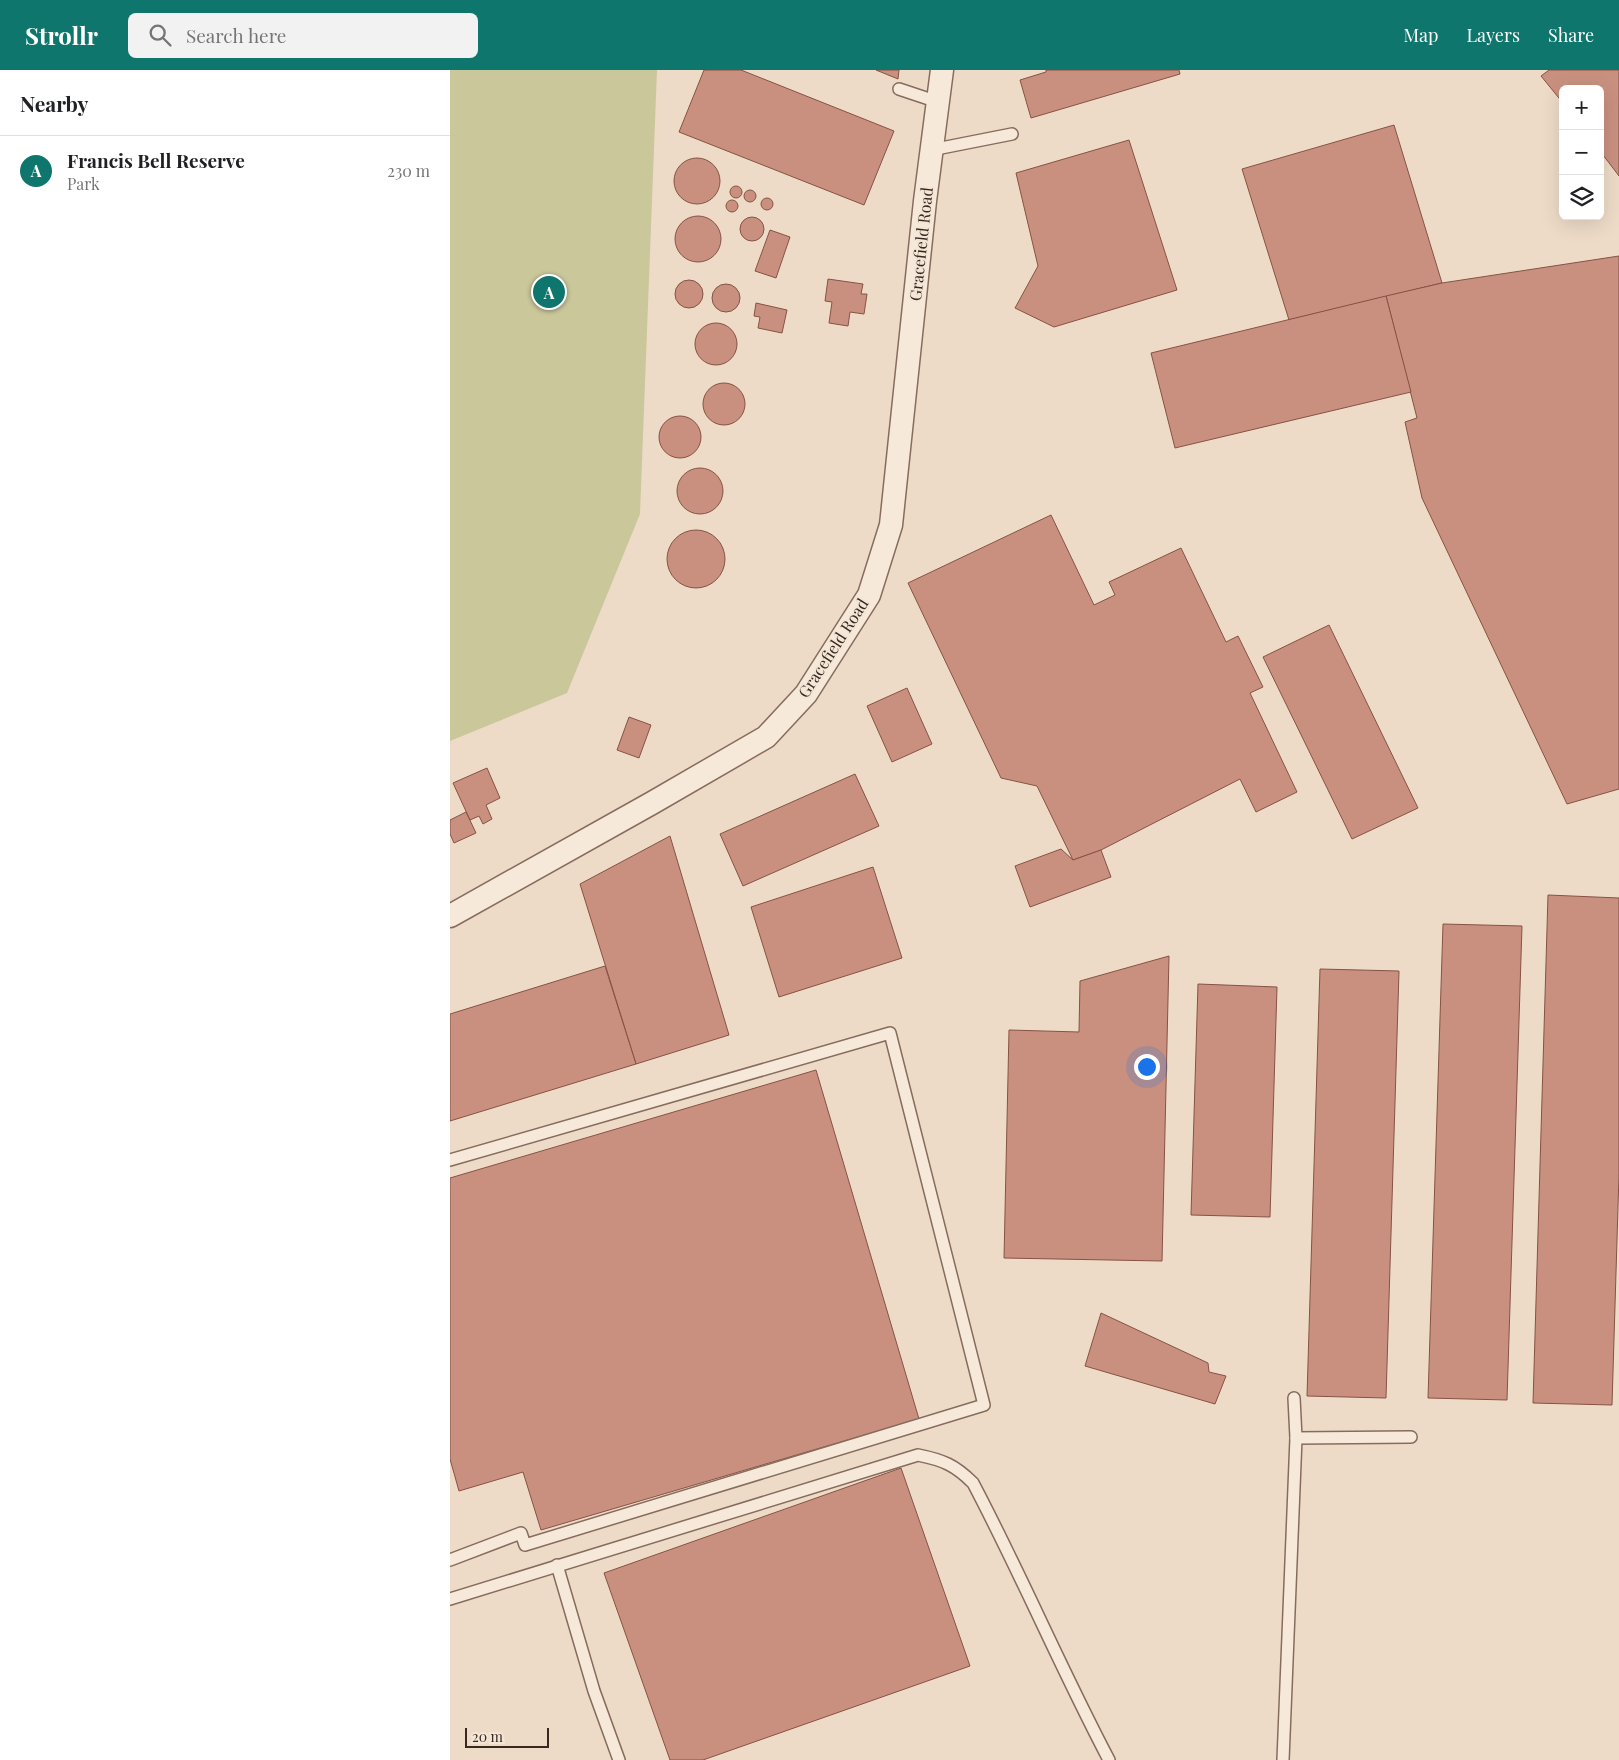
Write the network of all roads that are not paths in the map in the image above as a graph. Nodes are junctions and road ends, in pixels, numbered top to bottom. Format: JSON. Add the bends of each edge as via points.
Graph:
{"nodes":[{"id":1,"x":942,"y":70,"type":"edge"},
{"id":2,"x":898,"y":89,"type":"dead end"},
{"id":3,"x":938,"y":102,"type":"junction"},
{"id":4,"x":1012,"y":134,"type":"dead end"},
{"id":5,"x":931,"y":150,"type":"junction"},
{"id":6,"x":450,"y":916,"type":"edge"},
{"id":7,"x":450,"y":1160,"type":"edge"},
{"id":8,"x":1294,"y":1398,"type":"dead end"},
{"id":9,"x":1411,"y":1437,"type":"dead end"},
{"id":10,"x":1296,"y":1438,"type":"junction"},
{"id":11,"x":450,"y":1560,"type":"edge"},
{"id":12,"x":557,"y":1565,"type":"junction"},
{"id":13,"x":450,"y":1599,"type":"edge"},
{"id":14,"x":619,"y":1760,"type":"edge"},
{"id":15,"x":1109,"y":1760,"type":"edge"},
{"id":16,"x":1283,"y":1760,"type":"edge"}],
"edges":[{"from":1,"to":3,"type":"street","name":"Gracefield Road"},
{"from":2,"to":3,"type":"lane"},
{"from":3,"to":5,"type":"street","name":"Gracefield Road"},
{"from":4,"to":5,"type":"lane"},
{"from":5,"to":6,"type":"street","name":"Gracefield Road","via":[[891,524],[868,595],[806,694],[766,737]]},
{"from":7,"to":11,"type":"lane","via":[[890,1032],[984,1405],[525,1545],[521,1533]]},
{"from":8,"to":10,"type":"lane"},
{"from":9,"to":10,"type":"lane"},
{"from":10,"to":16,"type":"lane"},
{"from":12,"to":13,"type":"lane"},
{"from":12,"to":14,"type":"lane","via":[[594,1691]]},
{"from":12,"to":15,"type":"lane","via":[[918,1455],[939,1460],[961,1471],[973,1483]]}]}
